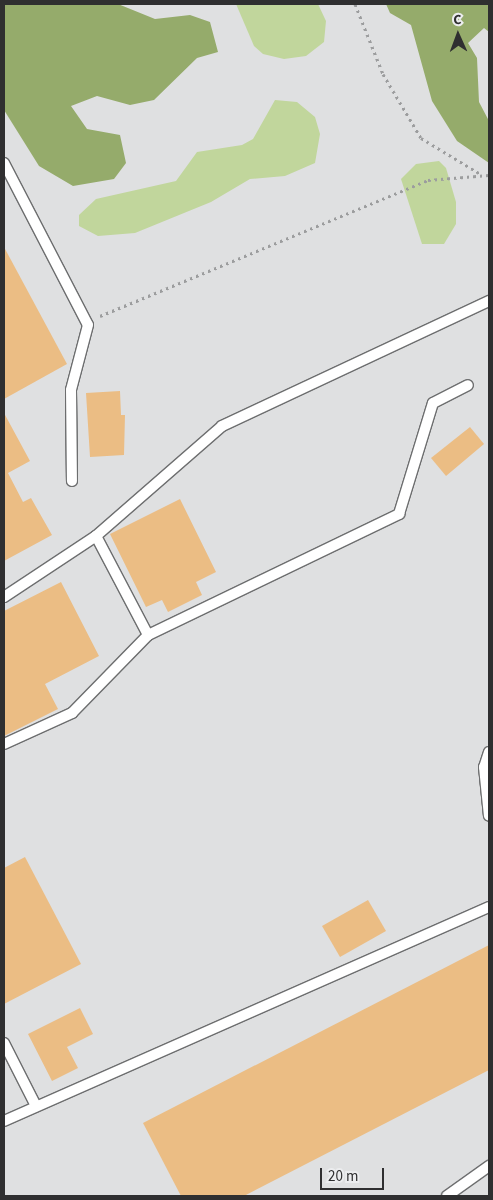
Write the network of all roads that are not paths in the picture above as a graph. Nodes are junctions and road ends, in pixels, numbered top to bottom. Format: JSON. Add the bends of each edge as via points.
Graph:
{"nodes":[{"id":1,"x":4,"y":163,"type":"edge"},
{"id":2,"x":489,"y":301,"type":"edge"},
{"id":3,"x":468,"y":385,"type":"dead end"},
{"id":4,"x":72,"y":481,"type":"dead end"},
{"id":5,"x":96,"y":536,"type":"junction"},
{"id":6,"x":4,"y":597,"type":"edge"},
{"id":7,"x":148,"y":635,"type":"junction"},
{"id":8,"x":4,"y":744,"type":"edge"},
{"id":9,"x":489,"y":752,"type":"edge"},
{"id":10,"x":489,"y":816,"type":"edge"},
{"id":11,"x":489,"y":907,"type":"edge"},
{"id":12,"x":4,"y":1043,"type":"edge"},
{"id":13,"x":36,"y":1106,"type":"junction"},
{"id":14,"x":4,"y":1121,"type":"edge"},
{"id":15,"x":489,"y":1166,"type":"edge"},
{"id":16,"x":447,"y":1196,"type":"edge"}],
"edges":[{"from":1,"to":4,"type":"lane","via":[[88,325],[72,390]]},
{"from":2,"to":5,"type":"lane","via":[[222,426]]},
{"from":3,"to":7,"type":"lane","via":[[433,402],[398,514]]},
{"from":5,"to":6,"type":"lane"},
{"from":5,"to":7,"type":"lane"},
{"from":7,"to":8,"type":"lane","via":[[72,712]]},
{"from":9,"to":10,"type":"lane","via":[[484,767]]},
{"from":11,"to":13,"type":"lane"},
{"from":12,"to":13,"type":"lane"},
{"from":13,"to":14,"type":"lane"},
{"from":15,"to":16,"type":"lane"}]}
